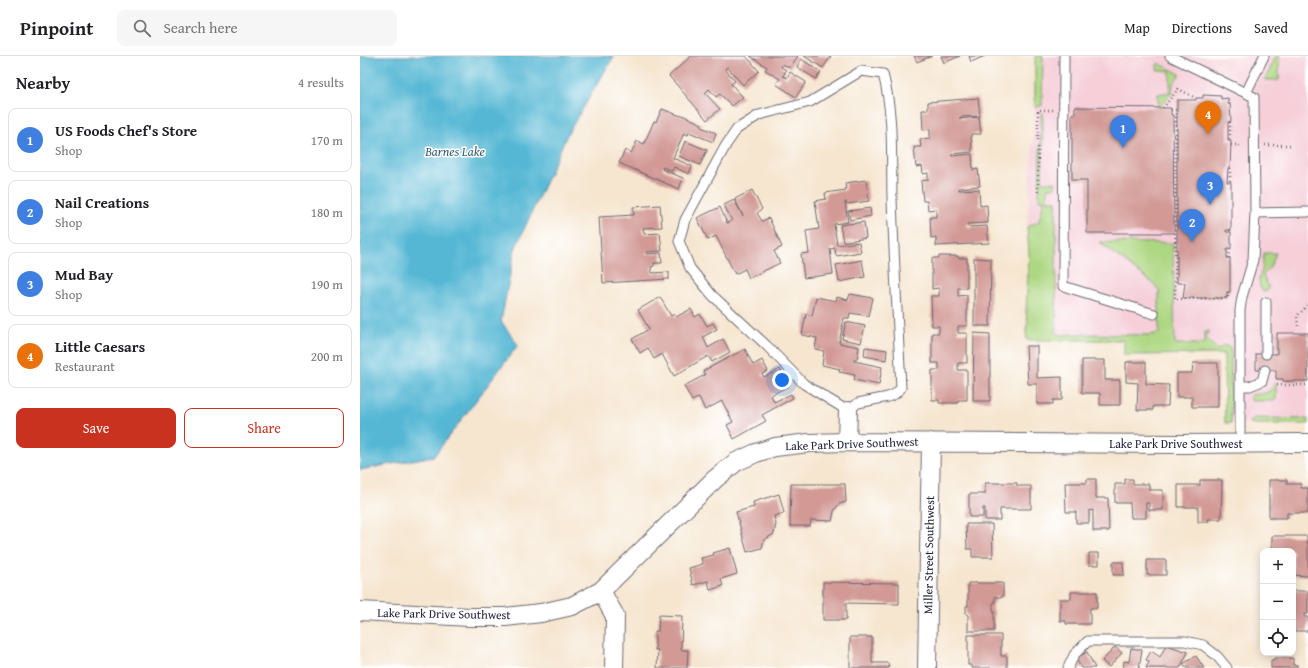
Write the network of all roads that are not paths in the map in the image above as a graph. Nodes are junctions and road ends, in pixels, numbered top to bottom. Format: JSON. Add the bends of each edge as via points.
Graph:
{"nodes":[{"id":1,"x":1064,"y":56,"type":"edge"},
{"id":2,"x":1170,"y":56,"type":"edge"},
{"id":3,"x":1264,"y":56,"type":"edge"},
{"id":4,"x":1246,"y":93,"type":"junction"},
{"id":5,"x":1308,"y":212,"type":"edge"},
{"id":6,"x":1255,"y":213,"type":"junction"},
{"id":7,"x":1266,"y":302,"type":"dead end"},
{"id":8,"x":1154,"y":314,"type":"dead end"},
{"id":9,"x":1266,"y":354,"type":"dead end"},
{"id":10,"x":1265,"y":370,"type":"dead end"},
{"id":11,"x":1241,"y":386,"type":"junction"},
{"id":12,"x":848,"y":411,"type":"junction"},
{"id":13,"x":847,"y":442,"type":"junction"},
{"id":14,"x":931,"y":442,"type":"junction"},
{"id":15,"x":1308,"y":443,"type":"edge"},
{"id":16,"x":1240,"y":444,"type":"junction"},
{"id":17,"x":601,"y":591,"type":"junction"},
{"id":18,"x":360,"y":612,"type":"edge"},
{"id":19,"x":614,"y":668,"type":"edge"},
{"id":20,"x":927,"y":668,"type":"edge"},
{"id":21,"x":1068,"y":668,"type":"edge"},
{"id":22,"x":1227,"y":668,"type":"edge"}],
"edges":[{"from":1,"to":8,"type":"lane","via":[[1063,286]]},
{"from":2,"to":4,"type":"lane"},
{"from":3,"to":4,"type":"lane"},
{"from":4,"to":6,"type":"lane","via":[[1254,97]]},
{"from":5,"to":6,"type":"lane"},
{"from":6,"to":11,"type":"lane","via":[[1253,260],[1240,310]]},
{"from":7,"to":9,"type":"lane"},
{"from":10,"to":11,"type":"lane","via":[[1262,381],[1250,386]]},
{"from":11,"to":16,"type":"lane"},
{"from":12,"to":12,"type":"lane","via":[[804,384],[712,295],[690,268],[680,241],[685,220],[737,129],[759,115],[810,102],[861,70],[882,74],[887,89],[892,130],[892,197],[901,388],[888,398],[858,403]]},
{"from":12,"to":13,"type":"street"},
{"from":13,"to":14,"type":"street","name":"Lake Park Drive Southwest"},
{"from":13,"to":17,"type":"street","name":"Lake Park Drive Southwest","via":[[775,447],[736,462],[715,479]]},
{"from":14,"to":16,"type":"street","name":"Lake Park Drive Southwest"},
{"from":14,"to":20,"type":"street","name":"Miller Street Southwest"},
{"from":15,"to":16,"type":"street","name":"Lake Park Drive Southwest"},
{"from":17,"to":18,"type":"street","name":"Lake Park Drive Southwest","via":[[572,606],[505,617]]},
{"from":17,"to":19,"type":"street","via":[[615,616]]},
{"from":21,"to":22,"type":"lane","via":[[1074,655],[1088,641],[1185,641],[1203,644]]}]}
